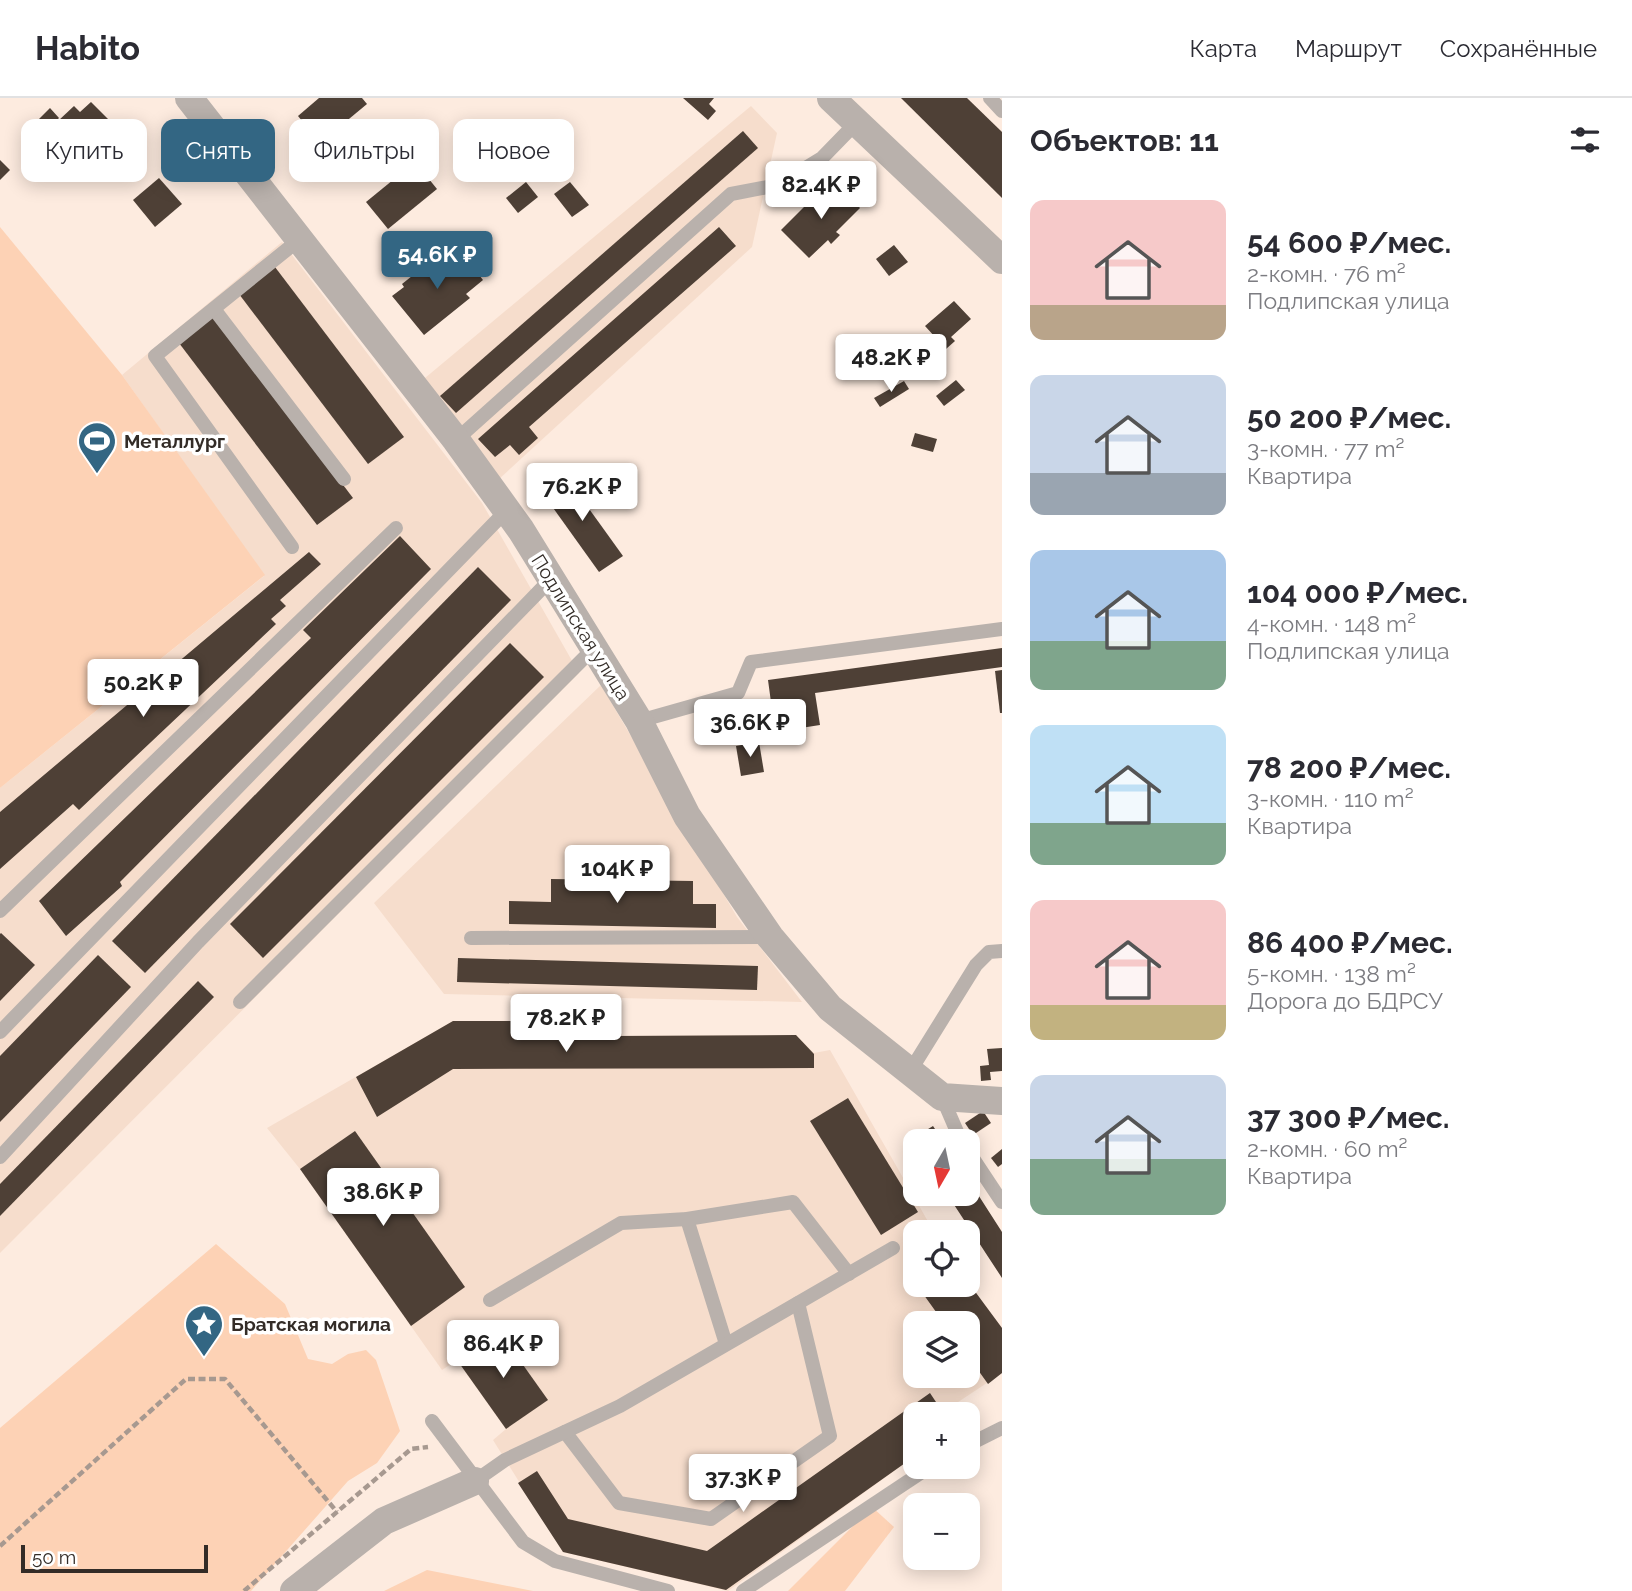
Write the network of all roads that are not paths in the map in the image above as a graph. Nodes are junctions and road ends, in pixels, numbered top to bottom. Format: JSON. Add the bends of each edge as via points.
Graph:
{"nodes":[{"id":1,"x":189,"y":98,"type":"edge"},
{"id":2,"x":831,"y":98,"type":"edge"},
{"id":3,"x":990,"y":98,"type":"edge"},
{"id":4,"x":1002,"y":111,"type":"edge"},
{"id":5,"x":857,"y":122,"type":"junction"},
{"id":6,"x":300,"y":239,"type":"junction"},
{"id":7,"x":1002,"y":260,"type":"edge"},
{"id":8,"x":214,"y":309,"type":"junction"},
{"id":9,"x":457,"y":440,"type":"junction"},
{"id":10,"x":344,"y":479,"type":"dead end"},
{"id":11,"x":507,"y":510,"type":"junction"},
{"id":12,"x":396,"y":528,"type":"dead end"},
{"id":13,"x":292,"y":547,"type":"dead end"},
{"id":14,"x":551,"y":579,"type":"junction"},
{"id":15,"x":1002,"y":629,"type":"edge"},
{"id":16,"x":593,"y":649,"type":"junction"},
{"id":17,"x":639,"y":721,"type":"junction"},
{"id":18,"x":0,"y":911,"type":"edge"},
{"id":19,"x":471,"y":937,"type":"dead end"},
{"id":20,"x":770,"y":937,"type":"junction"},
{"id":21,"x":1002,"y":950,"type":"edge"},
{"id":22,"x":240,"y":1002,"type":"dead end"},
{"id":23,"x":0,"y":1032,"type":"edge"},
{"id":24,"x":909,"y":1073,"type":"junction"},
{"id":25,"x":942,"y":1097,"type":"junction"},
{"id":26,"x":1002,"y":1101,"type":"edge"},
{"id":27,"x":956,"y":1129,"type":"edge"},
{"id":28,"x":0,"y":1157,"type":"edge"},
{"id":29,"x":980,"y":1169,"type":"edge"},
{"id":30,"x":1002,"y":1202,"type":"edge"},
{"id":31,"x":687,"y":1219,"type":"junction"},
{"id":32,"x":893,"y":1248,"type":"dead end"},
{"id":33,"x":849,"y":1273,"type":"junction"},
{"id":34,"x":490,"y":1300,"type":"dead end"},
{"id":35,"x":798,"y":1303,"type":"junction"},
{"id":36,"x":726,"y":1345,"type":"junction"},
{"id":37,"x":432,"y":1421,"type":"dead end"},
{"id":38,"x":1002,"y":1428,"type":"edge"},
{"id":39,"x":565,"y":1432,"type":"junction"},
{"id":40,"x":980,"y":1439,"type":"edge"},
{"id":41,"x":911,"y":1479,"type":"edge"},
{"id":42,"x":475,"y":1481,"type":"junction"},
{"id":43,"x":294,"y":1591,"type":"edge"},
{"id":44,"x":668,"y":1591,"type":"edge"},
{"id":45,"x":743,"y":1591,"type":"edge"}],
"edges":[{"from":1,"to":6,"type":"street","name":"Подлипская улица"},
{"from":2,"to":5,"type":"street"},
{"from":3,"to":4,"type":"lane"},
{"from":5,"to":7,"type":"street"},
{"from":5,"to":9,"type":"lane","via":[[821,158],[778,185],[732,194]]},
{"from":6,"to":8,"type":"lane"},
{"from":6,"to":9,"type":"street","name":"Подлипская улица"},
{"from":8,"to":10,"type":"lane"},
{"from":8,"to":13,"type":"lane","via":[[155,356]]},
{"from":9,"to":11,"type":"street","name":"Подлипская улица"},
{"from":11,"to":14,"type":"street","name":"Подлипская улица"},
{"from":11,"to":23,"type":"lane"},
{"from":12,"to":18,"type":"lane"},
{"from":14,"to":16,"type":"street","name":"Подлипская улица"},
{"from":14,"to":28,"type":"lane","via":[[198,942]]},
{"from":15,"to":17,"type":"lane","via":[[751,662],[738,693]]},
{"from":16,"to":17,"type":"street","name":"Подлипская улица"},
{"from":16,"to":22,"type":"lane"},
{"from":17,"to":20,"type":"street","name":"Подлипская улица","via":[[687,817]]},
{"from":19,"to":20,"type":"lane"},
{"from":20,"to":24,"type":"street","name":"Подлипская улица","via":[[830,1007]]},
{"from":21,"to":24,"type":"lane","via":[[989,952],[976,965]]},
{"from":24,"to":25,"type":"street","name":"Подлипская улица"},
{"from":25,"to":26,"type":"street"},
{"from":25,"to":27,"type":"lane"},
{"from":29,"to":30,"type":"lane"},
{"from":31,"to":33,"type":"lane","via":[[793,1202]]},
{"from":31,"to":34,"type":"lane","via":[[621,1223]]},
{"from":31,"to":36,"type":"lane"},
{"from":32,"to":33,"type":"lane"},
{"from":33,"to":35,"type":"lane"},
{"from":35,"to":36,"type":"lane"},
{"from":35,"to":39,"type":"lane","via":[[830,1436],[711,1519],[619,1503]]},
{"from":36,"to":39,"type":"lane"},
{"from":37,"to":42,"type":"lane"},
{"from":38,"to":40,"type":"lane"},
{"from":39,"to":42,"type":"lane","via":[[505,1460]]},
{"from":41,"to":45,"type":"lane"},
{"from":42,"to":43,"type":"street","via":[[384,1521]]},
{"from":42,"to":44,"type":"lane","via":[[523,1542],[555,1561]]}]}
